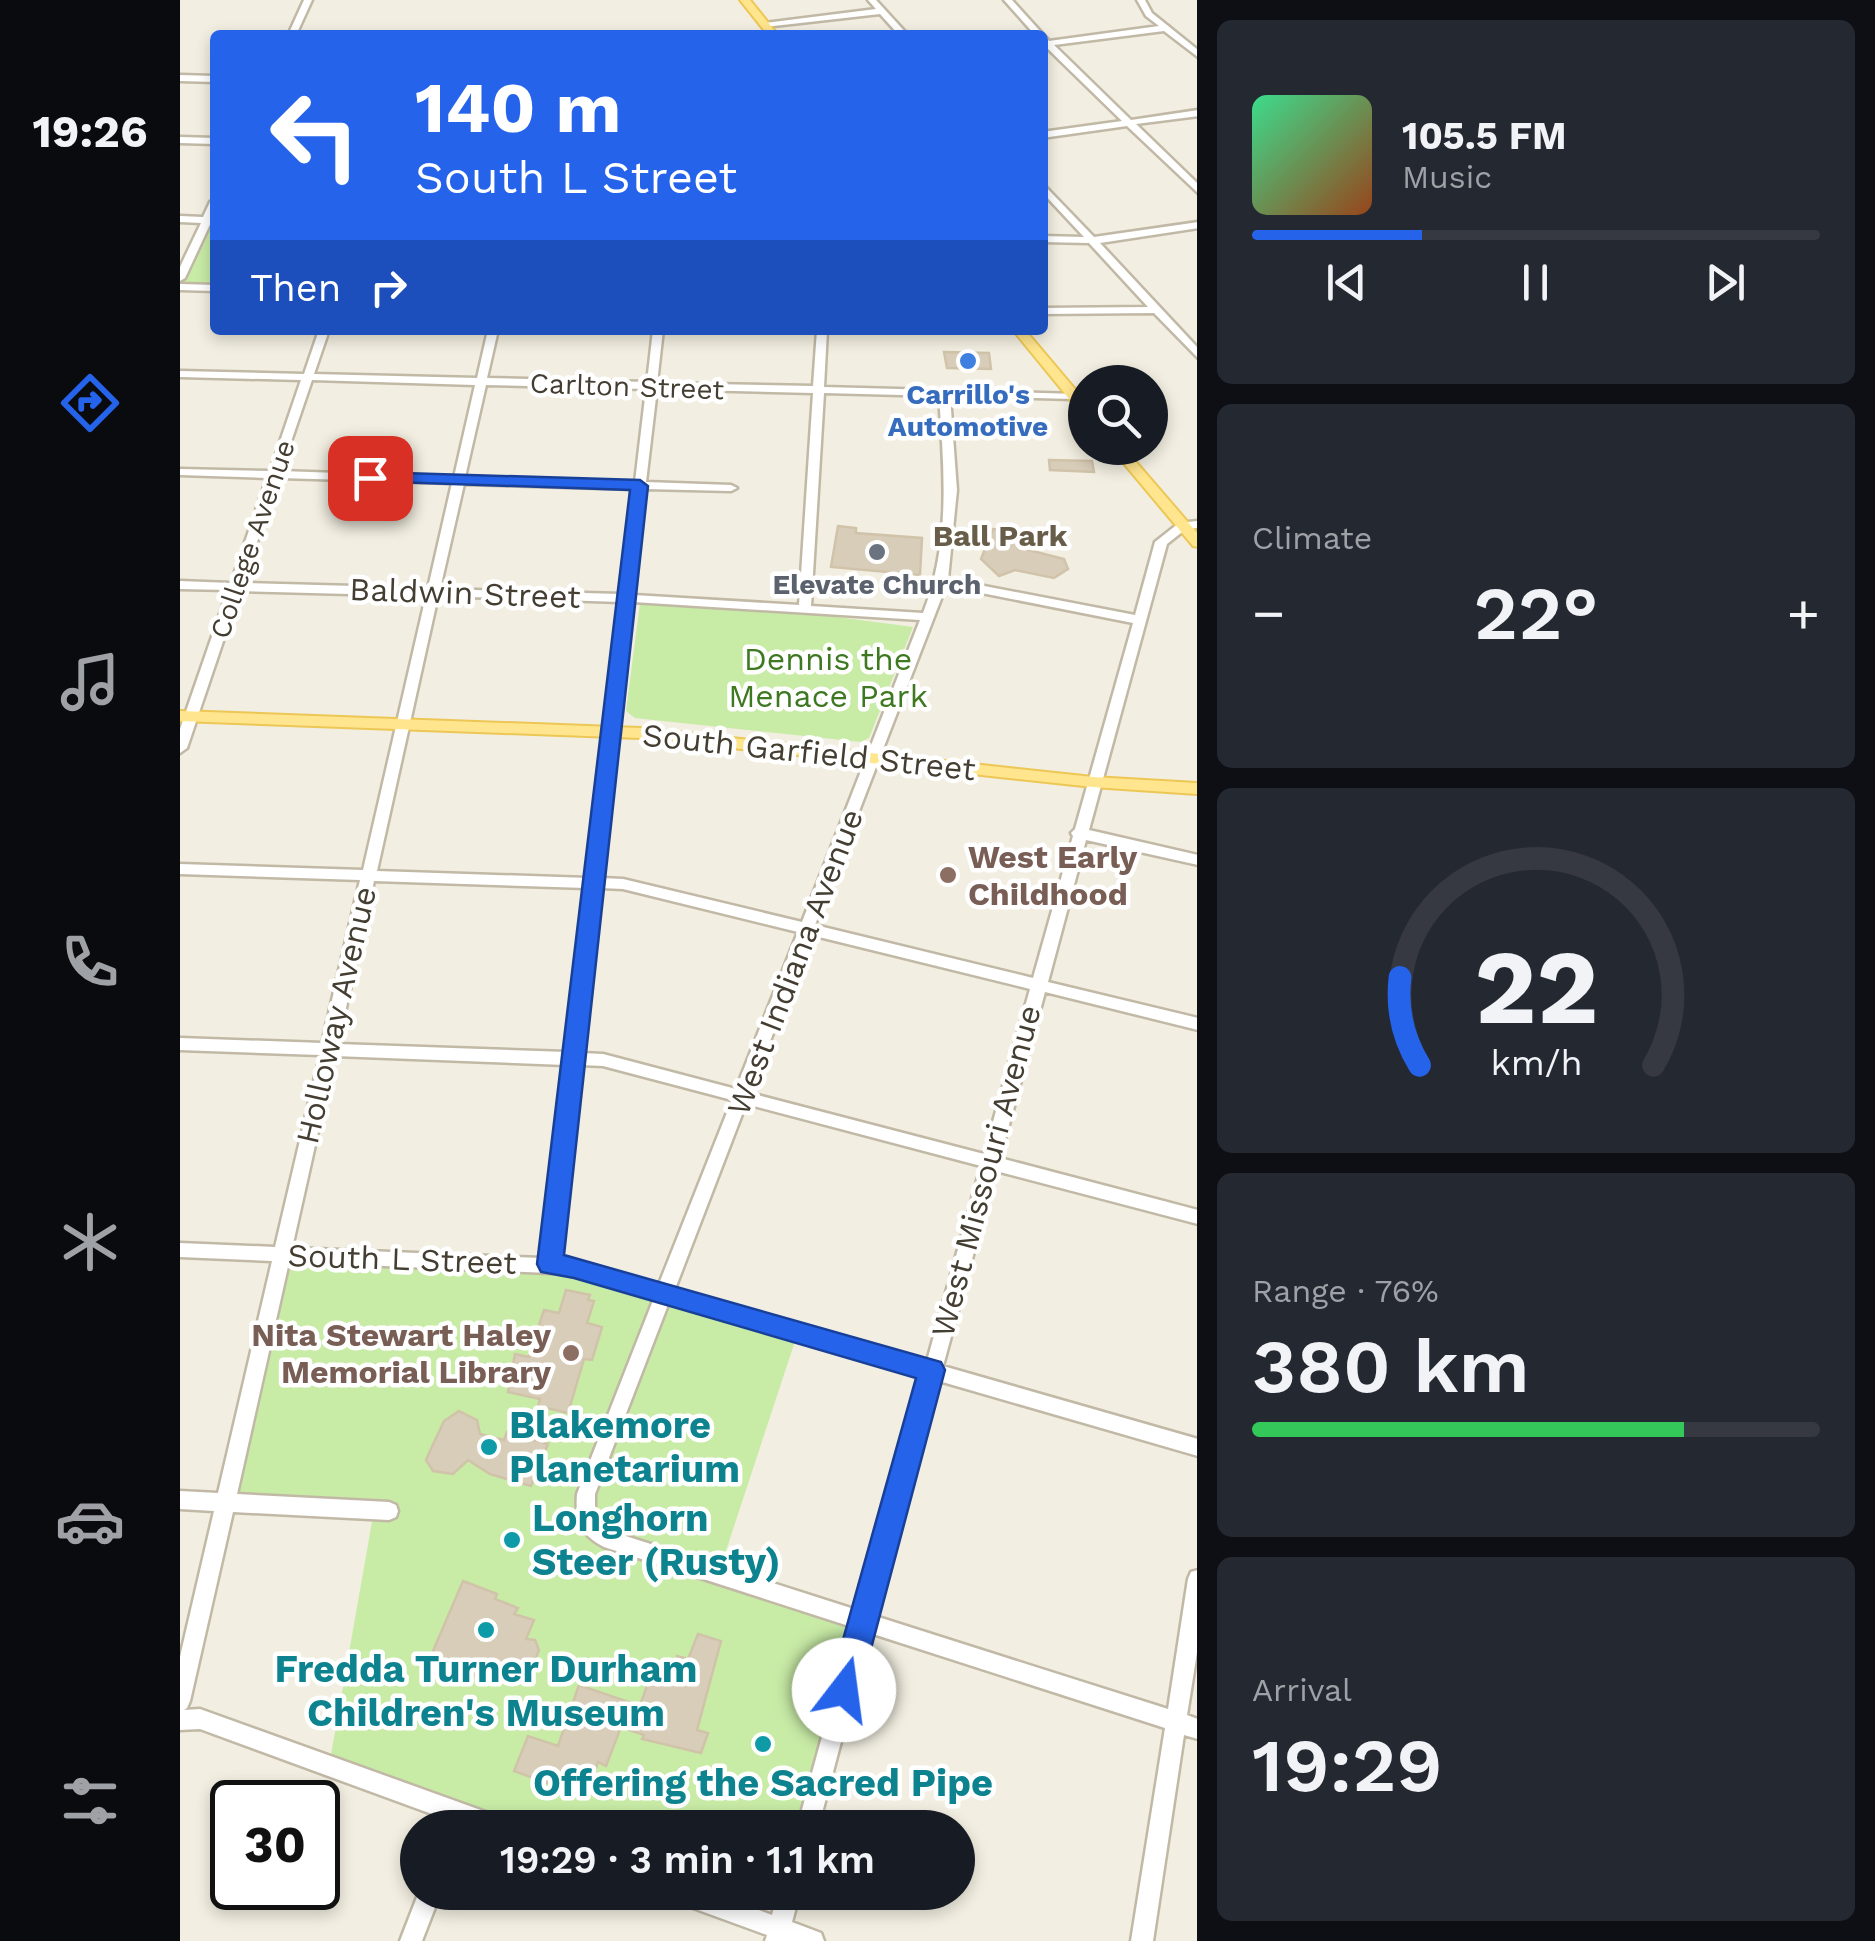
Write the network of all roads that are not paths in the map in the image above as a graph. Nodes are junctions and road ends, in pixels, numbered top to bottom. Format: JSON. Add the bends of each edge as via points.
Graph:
{"nodes":[{"id":1,"x":308,"y":0,"type":"edge"},
{"id":2,"x":745,"y":0,"type":"edge"},
{"id":3,"x":872,"y":0,"type":"edge"},
{"id":4,"x":1008,"y":0,"type":"edge"},
{"id":5,"x":1141,"y":0,"type":"edge"},
{"id":6,"x":882,"y":11,"type":"junction"},
{"id":7,"x":1166,"y":28,"type":"junction"},
{"id":8,"x":294,"y":30,"type":"edge"},
{"id":9,"x":769,"y":30,"type":"edge"},
{"id":10,"x":899,"y":30,"type":"edge"},
{"id":11,"x":1034,"y":30,"type":"edge"},
{"id":12,"x":1048,"y":40,"type":"edge"},
{"id":13,"x":1048,"y":45,"type":"edge"},
{"id":14,"x":1197,"y":54,"type":"edge"},
{"id":15,"x":180,"y":78,"type":"edge"},
{"id":16,"x":210,"y":79,"type":"edge"},
{"id":17,"x":1197,"y":113,"type":"edge"},
{"id":18,"x":1129,"y":122,"type":"junction"},
{"id":19,"x":1048,"y":134,"type":"edge"},
{"id":20,"x":180,"y":140,"type":"edge"},
{"id":21,"x":210,"y":141,"type":"edge"},
{"id":22,"x":1197,"y":189,"type":"edge"},
{"id":23,"x":1048,"y":192,"type":"edge"},
{"id":24,"x":210,"y":213,"type":"edge"},
{"id":25,"x":180,"y":219,"type":"edge"},
{"id":26,"x":207,"y":220,"type":"junction"},
{"id":27,"x":1197,"y":225,"type":"edge"},
{"id":28,"x":1048,"y":239,"type":"edge"},
{"id":29,"x":1092,"y":240,"type":"junction"},
{"id":30,"x":180,"y":278,"type":"edge"},
{"id":31,"x":180,"y":286,"type":"edge"},
{"id":32,"x":210,"y":288,"type":"edge"},
{"id":33,"x":1157,"y":310,"type":"junction"},
{"id":34,"x":1048,"y":311,"type":"edge"},
{"id":35,"x":322,"y":335,"type":"edge"},
{"id":36,"x":493,"y":335,"type":"edge"},
{"id":37,"x":657,"y":335,"type":"edge"},
{"id":38,"x":822,"y":335,"type":"edge"},
{"id":39,"x":1023,"y":335,"type":"edge"},
{"id":40,"x":1197,"y":353,"type":"edge"},
{"id":41,"x":180,"y":374,"type":"edge"},
{"id":42,"x":308,"y":377,"type":"junction"},
{"id":43,"x":482,"y":382,"type":"junction"},
{"id":44,"x":652,"y":386,"type":"junction"},
{"id":45,"x":1068,"y":389,"type":"edge"},
{"id":46,"x":820,"y":391,"type":"junction"},
{"id":47,"x":944,"y":394,"type":"junction"},
{"id":48,"x":1068,"y":396,"type":"edge"},
{"id":49,"x":1133,"y":465,"type":"edge"},
{"id":50,"x":180,"y":472,"type":"edge"},
{"id":51,"x":274,"y":475,"type":"junction"},
{"id":52,"x":459,"y":480,"type":"junction"},
{"id":53,"x":640,"y":486,"type":"junction"},
{"id":54,"x":730,"y":488,"type":"dead end"},
{"id":55,"x":1190,"y":525,"type":"edge"},
{"id":56,"x":942,"y":580,"type":"junction"},
{"id":57,"x":180,"y":584,"type":"edge"},
{"id":58,"x":236,"y":586,"type":"junction"},
{"id":59,"x":434,"y":592,"type":"junction"},
{"id":60,"x":627,"y":598,"type":"junction"},
{"id":61,"x":806,"y":608,"type":"junction"},
{"id":62,"x":929,"y":618,"type":"junction"},
{"id":63,"x":1139,"y":620,"type":"junction"},
{"id":64,"x":185,"y":716,"type":"edge"},
{"id":65,"x":403,"y":724,"type":"junction"},
{"id":66,"x":612,"y":732,"type":"junction"},
{"id":67,"x":180,"y":748,"type":"edge"},
{"id":68,"x":874,"y":758,"type":"junction"},
{"id":69,"x":1093,"y":782,"type":"junction"},
{"id":70,"x":1197,"y":788,"type":"edge"},
{"id":71,"x":1078,"y":834,"type":"junction"},
{"id":72,"x":1197,"y":860,"type":"edge"},
{"id":73,"x":180,"y":869,"type":"edge"},
{"id":74,"x":368,"y":876,"type":"junction"},
{"id":75,"x":594,"y":884,"type":"junction"},
{"id":76,"x":807,"y":929,"type":"junction"},
{"id":77,"x":1036,"y":985,"type":"junction"},
{"id":78,"x":1197,"y":1024,"type":"edge"},
{"id":79,"x":180,"y":1044,"type":"edge"},
{"id":80,"x":329,"y":1049,"type":"junction"},
{"id":81,"x":573,"y":1058,"type":"junction"},
{"id":82,"x":742,"y":1097,"type":"junction"},
{"id":83,"x":988,"y":1162,"type":"junction"},
{"id":84,"x":1197,"y":1217,"type":"edge"},
{"id":85,"x":180,"y":1250,"type":"edge"},
{"id":86,"x":282,"y":1254,"type":"junction"},
{"id":87,"x":550,"y":1264,"type":"junction"},
{"id":88,"x":664,"y":1294,"type":"junction"},
{"id":89,"x":931,"y":1370,"type":"junction"},
{"id":90,"x":1197,"y":1448,"type":"edge"},
{"id":91,"x":180,"y":1500,"type":"edge"},
{"id":92,"x":225,"y":1502,"type":"junction"},
{"id":93,"x":390,"y":1510,"type":"dead end"},
{"id":94,"x":1197,"y":1586,"type":"edge"},
{"id":95,"x":863,"y":1620,"type":"junction"},
{"id":96,"x":180,"y":1701,"type":"edge"},
{"id":97,"x":180,"y":1720,"type":"edge"},
{"id":98,"x":1176,"y":1722,"type":"junction"},
{"id":99,"x":1197,"y":1729,"type":"edge"},
{"id":100,"x":432,"y":1810,"type":"edge"},
{"id":101,"x":812,"y":1810,"type":"edge"},
{"id":102,"x":423,"y":1910,"type":"edge"},
{"id":103,"x":720,"y":1910,"type":"edge"},
{"id":104,"x":784,"y":1910,"type":"edge"},
{"id":105,"x":778,"y":1935,"type":"edge"},
{"id":106,"x":411,"y":1941,"type":"edge"},
{"id":107,"x":813,"y":1941,"type":"edge"},
{"id":108,"x":1142,"y":1941,"type":"edge"}],
"edges":[{"from":1,"to":8,"type":"street"},
{"from":2,"to":9,"type":"main road"},
{"from":3,"to":6,"type":"street"},
{"from":4,"to":11,"type":"street"},
{"from":5,"to":7,"type":"street"},
{"from":6,"to":9,"type":"street"},
{"from":6,"to":10,"type":"street"},
{"from":7,"to":12,"type":"street"},
{"from":7,"to":14,"type":"street"},
{"from":13,"to":18,"type":"street"},
{"from":15,"to":16,"type":"street"},
{"from":17,"to":18,"type":"street"},
{"from":18,"to":19,"type":"street"},
{"from":18,"to":22,"type":"street"},
{"from":20,"to":21,"type":"street"},
{"from":23,"to":29,"type":"street"},
{"from":24,"to":26,"type":"street"},
{"from":25,"to":26,"type":"street"},
{"from":26,"to":30,"type":"street"},
{"from":27,"to":29,"type":"street"},
{"from":28,"to":29,"type":"street"},
{"from":29,"to":33,"type":"street"},
{"from":31,"to":32,"type":"street"},
{"from":33,"to":34,"type":"street"},
{"from":33,"to":40,"type":"street"},
{"from":35,"to":42,"type":"street","name":"College Avenue"},
{"from":36,"to":43,"type":"street","name":"Holloway Avenue"},
{"from":37,"to":44,"type":"street"},
{"from":38,"to":46,"type":"street"},
{"from":39,"to":45,"type":"main road"},
{"from":41,"to":42,"type":"street","name":"Carlton Street"},
{"from":42,"to":43,"type":"street","name":"Carlton Street"},
{"from":42,"to":51,"type":"street","name":"College Avenue"},
{"from":43,"to":44,"type":"street","name":"Carlton Street"},
{"from":43,"to":52,"type":"street","name":"Holloway Avenue"},
{"from":44,"to":46,"type":"street","name":"Carlton Street"},
{"from":44,"to":53,"type":"street"},
{"from":46,"to":47,"type":"street","name":"Carlton Street"},
{"from":46,"to":61,"type":"street"},
{"from":47,"to":48,"type":"street","name":"Carlton Street"},
{"from":47,"to":56,"type":"street","name":"West Indiana Avenue","via":[[950,490]]},
{"from":49,"to":55,"type":"main road"},
{"from":50,"to":51,"type":"street"},
{"from":51,"to":52,"type":"street"},
{"from":51,"to":58,"type":"street","name":"College Avenue"},
{"from":52,"to":53,"type":"street"},
{"from":52,"to":59,"type":"street","name":"Holloway Avenue"},
{"from":53,"to":54,"type":"street"},
{"from":53,"to":60,"type":"street"},
{"from":55,"to":63,"type":"street","name":"West Missouri Avenue","via":[[1161,542]]},
{"from":56,"to":62,"type":"street","name":"West Indiana Avenue"},
{"from":56,"to":63,"type":"street"},
{"from":57,"to":58,"type":"street","name":"Baldwin Street"},
{"from":58,"to":59,"type":"street","name":"Baldwin Street"},
{"from":58,"to":64,"type":"street","name":"College Avenue"},
{"from":59,"to":60,"type":"street","name":"Baldwin Street"},
{"from":59,"to":65,"type":"street","name":"Holloway Avenue"},
{"from":60,"to":61,"type":"street","name":"Baldwin Street"},
{"from":60,"to":66,"type":"street"},
{"from":61,"to":62,"type":"street","name":"Baldwin Street"},
{"from":62,"to":68,"type":"street","name":"West Indiana Avenue"},
{"from":63,"to":69,"type":"street","name":"West Missouri Avenue"},
{"from":64,"to":65,"type":"main road","name":"South Garfield Street"},
{"from":64,"to":67,"type":"street","name":"College Avenue"},
{"from":65,"to":66,"type":"main road","name":"South Garfield Street"},
{"from":65,"to":74,"type":"street","name":"Holloway Avenue"},
{"from":66,"to":68,"type":"main road","name":"South Garfield Street"},
{"from":66,"to":75,"type":"street"},
{"from":68,"to":69,"type":"main road","name":"South Garfield Street"},
{"from":68,"to":76,"type":"street","name":"West Indiana Avenue"},
{"from":69,"to":70,"type":"main road","name":"South Garfield Street"},
{"from":69,"to":71,"type":"street","name":"West Missouri Avenue"},
{"from":71,"to":72,"type":"street"},
{"from":71,"to":77,"type":"street","name":"West Missouri Avenue"},
{"from":73,"to":74,"type":"street"},
{"from":74,"to":75,"type":"street"},
{"from":74,"to":80,"type":"street","name":"Holloway Avenue"},
{"from":75,"to":76,"type":"street","via":[[623,884]]},
{"from":75,"to":81,"type":"street"},
{"from":76,"to":77,"type":"street"},
{"from":76,"to":82,"type":"street","name":"West Indiana Avenue"},
{"from":77,"to":78,"type":"street"},
{"from":77,"to":83,"type":"street","name":"West Missouri Avenue"},
{"from":79,"to":80,"type":"street"},
{"from":80,"to":81,"type":"street"},
{"from":80,"to":86,"type":"street","name":"Holloway Avenue"},
{"from":81,"to":82,"type":"street"},
{"from":81,"to":87,"type":"street"},
{"from":82,"to":83,"type":"street"},
{"from":82,"to":88,"type":"street","name":"West Indiana Avenue"},
{"from":83,"to":84,"type":"street"},
{"from":83,"to":89,"type":"street","name":"West Missouri Avenue"},
{"from":85,"to":86,"type":"street","name":"South L Street"},
{"from":86,"to":87,"type":"street","name":"South L Street"},
{"from":86,"to":92,"type":"street","name":"Holloway Avenue"},
{"from":87,"to":88,"type":"street","name":"South L Street"},
{"from":88,"to":89,"type":"street","name":"South L Street"},
{"from":88,"to":95,"type":"street","name":"West Indiana Avenue","via":[[586,1494],[586,1517],[604,1538]]},
{"from":89,"to":90,"type":"street","name":"South L Street"},
{"from":89,"to":95,"type":"street","name":"West Missouri Avenue"},
{"from":91,"to":92,"type":"street"},
{"from":92,"to":93,"type":"street"},
{"from":92,"to":96,"type":"street","name":"Holloway Avenue"},
{"from":94,"to":98,"type":"street"},
{"from":95,"to":98,"type":"street"},
{"from":95,"to":101,"type":"street","name":"West Missouri Avenue"},
{"from":97,"to":100,"type":"street","via":[[200,1719]]},
{"from":98,"to":99,"type":"street"},
{"from":98,"to":108,"type":"street"},
{"from":102,"to":106,"type":"street"},
{"from":103,"to":105,"type":"street"},
{"from":104,"to":105,"type":"street"},
{"from":105,"to":107,"type":"street"}]}
